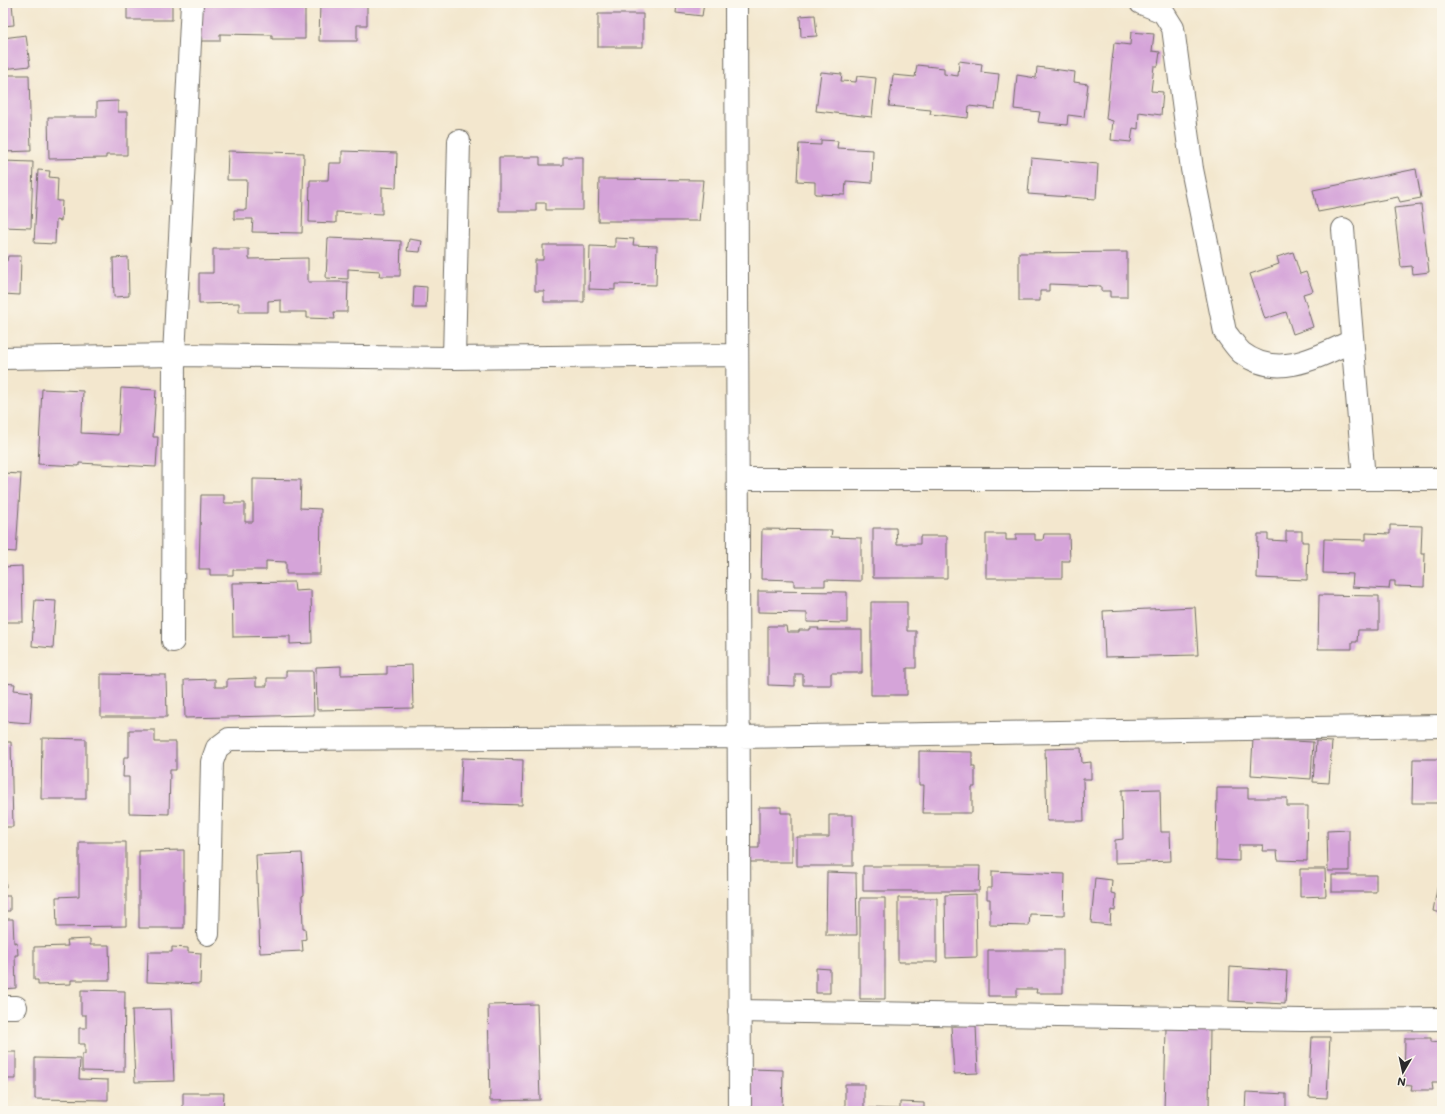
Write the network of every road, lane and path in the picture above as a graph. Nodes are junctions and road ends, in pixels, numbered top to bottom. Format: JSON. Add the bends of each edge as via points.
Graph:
{"nodes":[{"id":1,"x":192,"y":3,"type":"edge"},
{"id":2,"x":736,"y":3,"type":"edge"},
{"id":3,"x":1141,"y":3,"type":"edge"},
{"id":4,"x":1164,"y":8,"type":"edge"},
{"id":5,"x":458,"y":141,"type":"dead end"},
{"id":6,"x":1343,"y":229,"type":"dead end"},
{"id":7,"x":1352,"y":341,"type":"junction"},
{"id":8,"x":174,"y":354,"type":"junction"},
{"id":9,"x":737,"y":355,"type":"junction"},
{"id":10,"x":3,"y":358,"type":"edge"},
{"id":11,"x":454,"y":358,"type":"junction"},
{"id":12,"x":738,"y":479,"type":"junction"},
{"id":13,"x":1364,"y":479,"type":"junction"},
{"id":14,"x":1442,"y":479,"type":"edge"},
{"id":15,"x":173,"y":641,"type":"dead end"},
{"id":16,"x":1442,"y":726,"type":"edge"},
{"id":17,"x":739,"y":737,"type":"junction"},
{"id":18,"x":208,"y":934,"type":"dead end"},
{"id":19,"x":740,"y":1011,"type":"junction"},
{"id":20,"x":1442,"y":1019,"type":"edge"},
{"id":21,"x":740,"y":1111,"type":"edge"}],
"edges":[{"from":1,"to":8,"type":"street"},
{"from":2,"to":9,"type":"street"},
{"from":3,"to":4,"type":"street"},
{"from":4,"to":7,"type":"street","via":[[1173,28],[1192,169],[1225,332],[1242,353],[1262,364],[1284,366],[1308,362]]},
{"from":5,"to":11,"type":"street"},
{"from":6,"to":7,"type":"street"},
{"from":7,"to":13,"type":"street"},
{"from":8,"to":10,"type":"street"},
{"from":8,"to":11,"type":"street"},
{"from":8,"to":15,"type":"street"},
{"from":9,"to":11,"type":"street"},
{"from":9,"to":12,"type":"street"},
{"from":12,"to":13,"type":"street"},
{"from":12,"to":17,"type":"street"},
{"from":13,"to":14,"type":"street"},
{"from":16,"to":17,"type":"street"},
{"from":17,"to":18,"type":"street","via":[[229,739],[217,748],[212,762]]},
{"from":17,"to":19,"type":"street"},
{"from":19,"to":20,"type":"street","via":[[1302,1020]]},
{"from":19,"to":21,"type":"street"}]}
